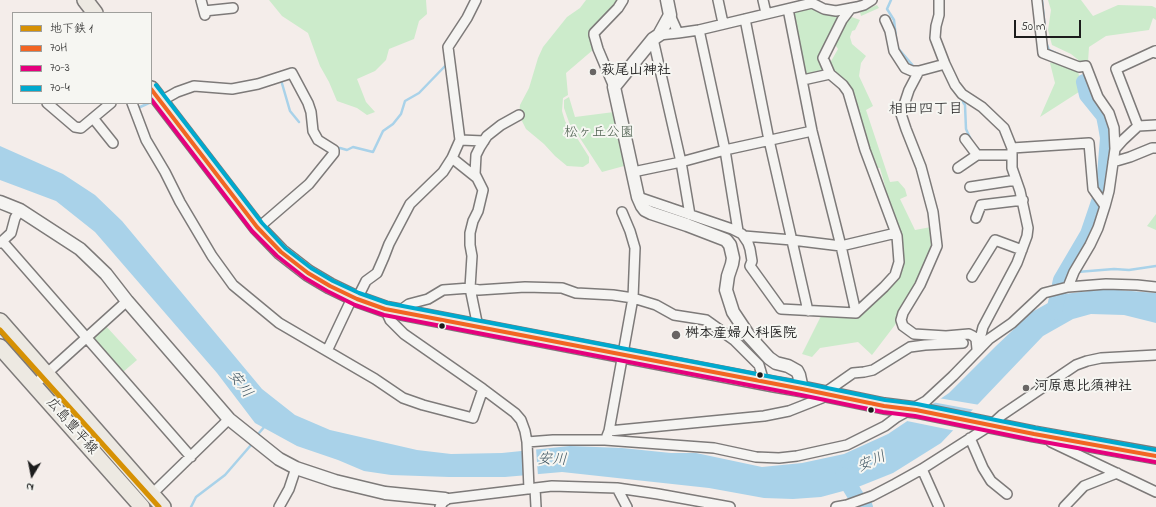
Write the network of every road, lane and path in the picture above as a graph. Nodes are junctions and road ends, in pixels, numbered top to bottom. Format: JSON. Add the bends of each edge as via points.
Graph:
{"nodes":[{"id":1,"x":85,"y":0,"type":"edge"},
{"id":2,"x":201,"y":0,"type":"edge"},
{"id":3,"x":476,"y":0,"type":"edge"},
{"id":4,"x":623,"y":0,"type":"edge"},
{"id":5,"x":667,"y":0,"type":"edge"},
{"id":6,"x":718,"y":0,"type":"edge"},
{"id":7,"x":763,"y":0,"type":"edge"},
{"id":8,"x":872,"y":0,"type":"edge"},
{"id":9,"x":939,"y":0,"type":"edge"},
{"id":10,"x":1037,"y":0,"type":"edge"},
{"id":11,"x":812,"y":1,"type":"edge"},
{"id":12,"x":855,"y":5,"type":"edge"},
{"id":13,"x":233,"y":8,"type":"dead end"},
{"id":14,"x":788,"y":9,"type":"junction"},
{"id":15,"x":94,"y":12,"type":"edge"},
{"id":16,"x":766,"y":14,"type":"junction"},
{"id":17,"x":670,"y":15,"type":"junction"},
{"id":18,"x":745,"y":19,"type":"junction"},
{"id":19,"x":885,"y":20,"type":"dead end"},
{"id":20,"x":723,"y":23,"type":"junction"},
{"id":21,"x":699,"y":30,"type":"junction"},
{"id":22,"x":678,"y":33,"type":"junction"},
{"id":23,"x":656,"y":37,"type":"junction"},
{"id":24,"x":1156,"y":53,"type":"edge"},
{"id":25,"x":945,"y":64,"type":"junction"},
{"id":26,"x":918,"y":71,"type":"junction"},
{"id":27,"x":830,"y":74,"type":"junction"},
{"id":28,"x":803,"y":80,"type":"junction"},
{"id":29,"x":614,"y":87,"type":"junction"},
{"id":30,"x":152,"y":90,"type":"edge"},
{"id":31,"x":161,"y":101,"type":"junction"},
{"id":32,"x":48,"y":104,"type":"edge"},
{"id":33,"x":110,"y":104,"type":"edge"},
{"id":34,"x":132,"y":104,"type":"edge"},
{"id":35,"x":519,"y":115,"type":"dead end"},
{"id":36,"x":93,"y":118,"type":"junction"},
{"id":37,"x":1156,"y":125,"type":"edge"},
{"id":38,"x":1138,"y":126,"type":"junction"},
{"id":39,"x":812,"y":131,"type":"junction"},
{"id":40,"x":460,"y":140,"type":"junction"},
{"id":41,"x":769,"y":140,"type":"junction"},
{"id":42,"x":965,"y":140,"type":"dead end"},
{"id":43,"x":484,"y":141,"type":"junction"},
{"id":44,"x":113,"y":143,"type":"dead end"},
{"id":45,"x":1156,"y":148,"type":"edge"},
{"id":46,"x":1115,"y":149,"type":"junction"},
{"id":47,"x":725,"y":150,"type":"junction"},
{"id":48,"x":1012,"y":151,"type":"junction"},
{"id":49,"x":976,"y":154,"type":"junction"},
{"id":50,"x":452,"y":158,"type":"junction"},
{"id":51,"x":681,"y":162,"type":"junction"},
{"id":52,"x":1113,"y":162,"type":"junction"},
{"id":53,"x":958,"y":168,"type":"dead end"},
{"id":54,"x":633,"y":172,"type":"junction"},
{"id":55,"x":477,"y":178,"type":"junction"},
{"id":56,"x":1016,"y":180,"type":"junction"},
{"id":57,"x":970,"y":186,"type":"dead end"},
{"id":58,"x":638,"y":198,"type":"junction"},
{"id":59,"x":1022,"y":200,"type":"junction"},
{"id":60,"x":0,"y":202,"type":"edge"},
{"id":61,"x":1102,"y":202,"type":"junction"},
{"id":62,"x":20,"y":210,"type":"junction"},
{"id":63,"x":622,"y":212,"type":"dead end"},
{"id":64,"x":690,"y":215,"type":"junction"},
{"id":65,"x":976,"y":218,"type":"dead end"},
{"id":66,"x":258,"y":228,"type":"junction"},
{"id":67,"x":896,"y":233,"type":"junction"},
{"id":68,"x":741,"y":234,"type":"junction"},
{"id":69,"x":792,"y":240,"type":"junction"},
{"id":70,"x":1,"y":242,"type":"edge"},
{"id":71,"x":841,"y":246,"type":"junction"},
{"id":72,"x":1022,"y":250,"type":"junction"},
{"id":73,"x":972,"y":277,"type":"dead end"},
{"id":74,"x":1068,"y":287,"type":"junction"},
{"id":75,"x":1156,"y":287,"type":"edge"},
{"id":76,"x":470,"y":288,"type":"junction"},
{"id":77,"x":355,"y":298,"type":"junction"},
{"id":78,"x":633,"y":298,"type":"junction"},
{"id":79,"x":127,"y":301,"type":"junction"},
{"id":80,"x":392,"y":310,"type":"junction"},
{"id":81,"x":808,"y":311,"type":"junction"},
{"id":82,"x":856,"y":312,"type":"junction"},
{"id":83,"x":0,"y":321,"type":"edge"},
{"id":84,"x":478,"y":328,"type":"junction"},
{"id":85,"x":87,"y":337,"type":"junction"},
{"id":86,"x":963,"y":344,"type":"dead end"},
{"id":87,"x":0,"y":347,"type":"edge"},
{"id":88,"x":327,"y":352,"type":"junction"},
{"id":89,"x":977,"y":352,"type":"junction"},
{"id":90,"x":623,"y":355,"type":"junction"},
{"id":91,"x":1156,"y":355,"type":"edge"},
{"id":92,"x":47,"y":374,"type":"junction"},
{"id":93,"x":764,"y":382,"type":"junction"},
{"id":94,"x":34,"y":385,"type":"junction"},
{"id":95,"x":483,"y":389,"type":"junction"},
{"id":96,"x":802,"y":389,"type":"junction"},
{"id":97,"x":824,"y":394,"type":"junction"},
{"id":98,"x":913,"y":410,"type":"junction"},
{"id":99,"x":229,"y":419,"type":"junction"},
{"id":100,"x":991,"y":425,"type":"junction"},
{"id":101,"x":1034,"y":434,"type":"junction"},
{"id":102,"x":607,"y":436,"type":"junction"},
{"id":103,"x":970,"y":438,"type":"junction"},
{"id":104,"x":527,"y":445,"type":"junction"},
{"id":105,"x":1156,"y":456,"type":"edge"},
{"id":106,"x":191,"y":457,"type":"junction"},
{"id":107,"x":296,"y":468,"type":"junction"},
{"id":108,"x":922,"y":469,"type":"junction"},
{"id":109,"x":1117,"y":473,"type":"junction"},
{"id":110,"x":531,"y":487,"type":"junction"},
{"id":111,"x":617,"y":488,"type":"junction"},
{"id":112,"x":1156,"y":492,"type":"edge"},
{"id":113,"x":1007,"y":494,"type":"dead end"},
{"id":114,"x":151,"y":495,"type":"junction"},
{"id":115,"x":442,"y":503,"type":"edge"},
{"id":116,"x":1069,"y":505,"type":"edge"},
{"id":117,"x":849,"y":506,"type":"edge"},
{"id":118,"x":142,"y":507,"type":"edge"},
{"id":119,"x":163,"y":507,"type":"edge"},
{"id":120,"x":279,"y":507,"type":"edge"},
{"id":121,"x":536,"y":507,"type":"edge"},
{"id":122,"x":627,"y":507,"type":"edge"},
{"id":123,"x":730,"y":507,"type":"edge"},
{"id":124,"x":836,"y":507,"type":"edge"},
{"id":125,"x":940,"y":507,"type":"edge"}],
"edges":[{"from":1,"to":15,"type":"main road"},
{"from":2,"to":13,"type":"street","via":[[205,14]]},
{"from":3,"to":40,"type":"street","via":[[448,48]]},
{"from":4,"to":29,"type":"street","via":[[594,32],[598,49]]},
{"from":5,"to":17,"type":"street"},
{"from":6,"to":20,"type":"street"},
{"from":7,"to":16,"type":"street"},
{"from":8,"to":12,"type":"street","via":[[864,5]]},
{"from":9,"to":25,"type":"street","via":[[935,38]]},
{"from":10,"to":46,"type":"street","via":[[1043,54],[1079,67],[1086,66],[1114,128]]},
{"from":11,"to":12,"type":"street","via":[[824,9],[836,11]]},
{"from":11,"to":14,"type":"street"},
{"from":12,"to":27,"type":"street","via":[[842,20],[823,58]]},
{"from":14,"to":16,"type":"street"},
{"from":14,"to":28,"type":"street"},
{"from":16,"to":18,"type":"street"},
{"from":17,"to":22,"type":"street"},
{"from":17,"to":23,"type":"street"},
{"from":18,"to":20,"type":"street"},
{"from":18,"to":41,"type":"street"},
{"from":19,"to":26,"type":"street","via":[[894,51],[906,68]]},
{"from":20,"to":21,"type":"street"},
{"from":21,"to":22,"type":"street"},
{"from":21,"to":47,"type":"street"},
{"from":22,"to":23,"type":"street"},
{"from":23,"to":29,"type":"street"},
{"from":23,"to":51,"type":"street"},
{"from":24,"to":38,"type":"street","via":[[1155,51],[1116,69]]},
{"from":25,"to":26,"type":"street"},
{"from":25,"to":48,"type":"street","via":[[962,94],[982,107],[1004,128]]},
{"from":26,"to":89,"type":"street","via":[[901,114],[921,167],[933,212],[937,246],[901,320],[903,326],[914,334],[969,334],[976,339]]},
{"from":27,"to":28,"type":"street"},
{"from":27,"to":67,"type":"street","via":[[848,92],[865,150]]},
{"from":28,"to":39,"type":"street"},
{"from":29,"to":54,"type":"street"},
{"from":30,"to":31,"type":"main road"},
{"from":31,"to":66,"type":"main road"},
{"from":31,"to":66,"type":"street","via":[[194,86],[232,89],[292,73],[308,103],[313,131],[318,140],[334,150],[334,153],[309,184]]},
{"from":32,"to":36,"type":"street","via":[[75,127],[80,128]]},
{"from":33,"to":36,"type":"street"},
{"from":34,"to":88,"type":"street","via":[[146,140],[180,202],[212,256],[233,285],[278,323]]},
{"from":35,"to":43,"type":"street","via":[[501,125]]},
{"from":36,"to":44,"type":"street"},
{"from":37,"to":38,"type":"street"},
{"from":38,"to":46,"type":"street"},
{"from":39,"to":41,"type":"street"},
{"from":39,"to":71,"type":"street"},
{"from":40,"to":43,"type":"street"},
{"from":40,"to":50,"type":"street"},
{"from":41,"to":47,"type":"street"},
{"from":41,"to":69,"type":"street"},
{"from":42,"to":49,"type":"street"},
{"from":43,"to":55,"type":"street","via":[[476,155]]},
{"from":45,"to":52,"type":"street"},
{"from":46,"to":52,"type":"street"},
{"from":47,"to":51,"type":"street"},
{"from":47,"to":68,"type":"street"},
{"from":48,"to":49,"type":"street"},
{"from":48,"to":56,"type":"street","via":[[1012,168]]},
{"from":48,"to":61,"type":"street","via":[[1089,143],[1093,189]]},
{"from":49,"to":53,"type":"street"},
{"from":50,"to":55,"type":"street"},
{"from":50,"to":77,"type":"street","via":[[443,172],[410,204],[377,273],[366,281]]},
{"from":51,"to":54,"type":"street"},
{"from":51,"to":64,"type":"street"},
{"from":52,"to":61,"type":"street","via":[[1109,191]]},
{"from":54,"to":58,"type":"street"},
{"from":55,"to":76,"type":"street","via":[[483,190],[470,233]]},
{"from":56,"to":57,"type":"street"},
{"from":56,"to":59,"type":"street"},
{"from":58,"to":64,"type":"street"},
{"from":58,"to":96,"type":"street","via":[[645,210],[651,213],[726,240],[733,258],[726,290],[733,312],[749,336],[769,358],[797,371]]},
{"from":59,"to":65,"type":"street","via":[[981,205]]},
{"from":59,"to":72,"type":"street","via":[[1028,228]]},
{"from":60,"to":62,"type":"street"},
{"from":61,"to":74,"type":"street","via":[[1098,228]]},
{"from":62,"to":70,"type":"street","via":[[11,233]]},
{"from":62,"to":79,"type":"street","via":[[80,248],[106,274]]},
{"from":63,"to":78,"type":"street","via":[[635,248]]},
{"from":64,"to":68,"type":"street"},
{"from":66,"to":77,"type":"main road","via":[[281,252],[308,273]]},
{"from":67,"to":71,"type":"street"},
{"from":67,"to":82,"type":"street","via":[[899,262],[895,275]]},
{"from":68,"to":69,"type":"street"},
{"from":68,"to":81,"type":"street","via":[[748,243],[752,261],[750,266],[781,309]]},
{"from":69,"to":71,"type":"street"},
{"from":69,"to":81,"type":"street"},
{"from":70,"to":85,"type":"street"},
{"from":71,"to":82,"type":"street"},
{"from":72,"to":73,"type":"street","via":[[995,240]]},
{"from":72,"to":89,"type":"street","via":[[983,326]]},
{"from":74,"to":75,"type":"street","via":[[1106,284]]},
{"from":74,"to":89,"type":"street","via":[[1044,293]]},
{"from":76,"to":78,"type":"street","via":[[562,288],[576,293]]},
{"from":76,"to":80,"type":"street","via":[[443,290],[428,299]]},
{"from":76,"to":84,"type":"street"},
{"from":77,"to":80,"type":"main road"},
{"from":77,"to":88,"type":"street"},
{"from":78,"to":90,"type":"street"},
{"from":78,"to":93,"type":"street","via":[[656,305],[674,315],[706,320],[734,340],[758,365]]},
{"from":79,"to":85,"type":"street"},
{"from":79,"to":99,"type":"street"},
{"from":80,"to":84,"type":"main road"},
{"from":80,"to":95,"type":"street","via":[[390,320],[404,334]]},
{"from":81,"to":82,"type":"street"},
{"from":83,"to":92,"type":"main road","name":"広島豊平線"},
{"from":84,"to":90,"type":"main road"},
{"from":85,"to":92,"type":"street"},
{"from":85,"to":106,"type":"street"},
{"from":86,"to":97,"type":"street","via":[[910,347],[873,370],[853,373]]},
{"from":87,"to":94,"type":"main road","name":"広島豊平線"},
{"from":88,"to":95,"type":"street","via":[[403,398],[473,418]]},
{"from":89,"to":98,"type":"street","via":[[926,401]]},
{"from":90,"to":93,"type":"main road"},
{"from":90,"to":102,"type":"street"},
{"from":91,"to":100,"type":"street","via":[[1111,357],[1076,365]]},
{"from":92,"to":94,"type":"street"},
{"from":92,"to":114,"type":"main road","name":"広島豊平線"},
{"from":93,"to":96,"type":"main road"},
{"from":94,"to":118,"type":"main road","name":"広島豊平線"},
{"from":95,"to":104,"type":"street","via":[[521,420]]},
{"from":96,"to":97,"type":"main road"},
{"from":97,"to":98,"type":"main road"},
{"from":97,"to":102,"type":"street","via":[[822,398],[811,403],[764,416]]},
{"from":98,"to":100,"type":"main road"},
{"from":98,"to":102,"type":"street","via":[[847,445],[778,458]]},
{"from":99,"to":106,"type":"street"},
{"from":99,"to":107,"type":"street","via":[[278,459]]},
{"from":100,"to":101,"type":"main road"},
{"from":100,"to":103,"type":"street"},
{"from":101,"to":105,"type":"main road"},
{"from":101,"to":109,"type":"street"},
{"from":102,"to":104,"type":"street","via":[[553,440]]},
{"from":103,"to":108,"type":"street"},
{"from":103,"to":113,"type":"street","via":[[991,481]]},
{"from":104,"to":110,"type":"street"},
{"from":106,"to":114,"type":"street"},
{"from":107,"to":115,"type":"street","via":[[385,493]]},
{"from":107,"to":120,"type":"street"},
{"from":108,"to":117,"type":"street"},
{"from":108,"to":125,"type":"street"},
{"from":109,"to":112,"type":"street"},
{"from":109,"to":116,"type":"street","via":[[1084,486]]},
{"from":110,"to":111,"type":"street"},
{"from":110,"to":115,"type":"street"},
{"from":110,"to":121,"type":"street"},
{"from":111,"to":122,"type":"street"},
{"from":111,"to":123,"type":"street"},
{"from":114,"to":119,"type":"main road","name":"広島豊平線"},
{"from":117,"to":124,"type":"street"}]}
